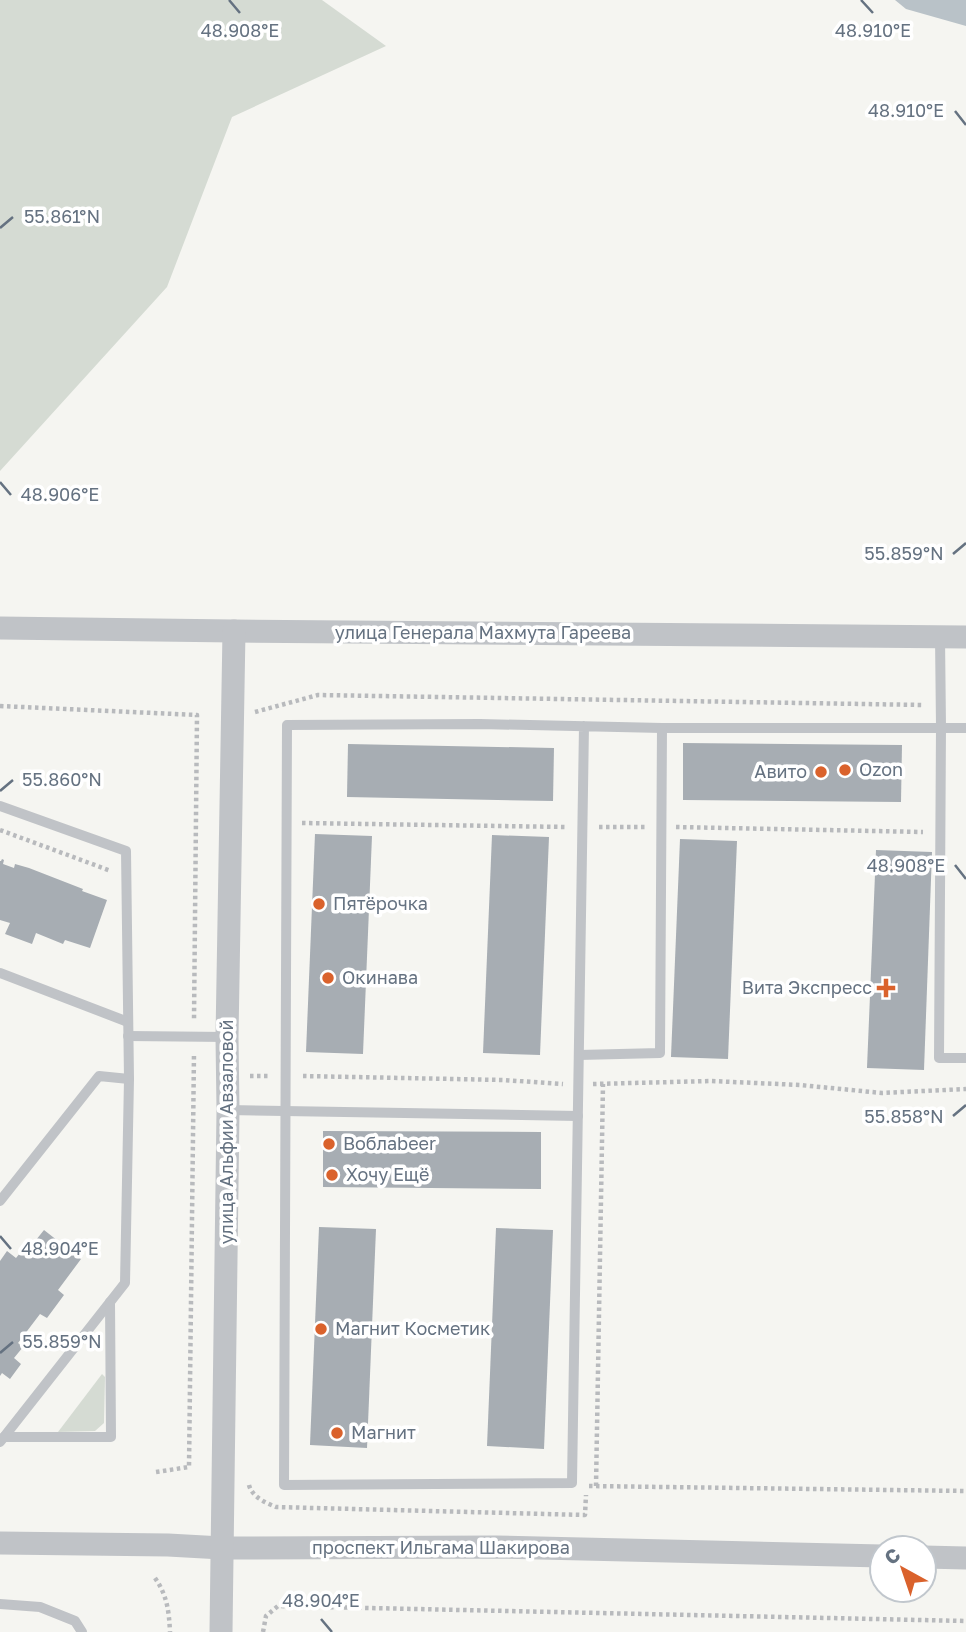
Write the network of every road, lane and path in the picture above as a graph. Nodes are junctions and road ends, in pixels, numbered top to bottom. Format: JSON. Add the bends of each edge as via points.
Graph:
{"nodes":[{"id":1,"x":0,"y":628,"type":"edge"},
{"id":2,"x":234,"y":631,"type":"junction"},
{"id":3,"x":940,"y":637,"type":"junction"},
{"id":4,"x":966,"y":637,"type":"edge"},
{"id":5,"x":941,"y":705,"type":"junction"},
{"id":6,"x":268,"y":709,"type":"dead end"},
{"id":7,"x":584,"y":726,"type":"junction"},
{"id":8,"x":941,"y":727,"type":"junction"},
{"id":9,"x":662,"y":728,"type":"junction"},
{"id":10,"x":966,"y":728,"type":"edge"},
{"id":11,"x":0,"y":806,"type":"edge"},
{"id":12,"x":287,"y":823,"type":"junction"},
{"id":13,"x":583,"y":827,"type":"junction"},
{"id":14,"x":661,"y":827,"type":"junction"},
{"id":15,"x":0,"y":830,"type":"edge"},
{"id":16,"x":940,"y":832,"type":"junction"},
{"id":17,"x":114,"y":873,"type":"dead end"},
{"id":18,"x":0,"y":973,"type":"edge"},
{"id":19,"x":128,"y":1022,"type":"junction"},
{"id":20,"x":128,"y":1036,"type":"junction"},
{"id":21,"x":227,"y":1037,"type":"junction"},
{"id":22,"x":579,"y":1055,"type":"junction"},
{"id":23,"x":966,"y":1058,"type":"edge"},
{"id":24,"x":250,"y":1076,"type":"dead end"},
{"id":25,"x":286,"y":1076,"type":"junction"},
{"id":26,"x":129,"y":1079,"type":"junction"},
{"id":27,"x":603,"y":1084,"type":"junction"},
{"id":28,"x":578,"y":1085,"type":"junction"},
{"id":29,"x":966,"y":1089,"type":"edge"},
{"id":30,"x":228,"y":1111,"type":"junction"},
{"id":31,"x":286,"y":1111,"type":"junction"},
{"id":32,"x":578,"y":1116,"type":"junction"},
{"id":33,"x":0,"y":1201,"type":"edge"},
{"id":34,"x":110,"y":1302,"type":"junction"},
{"id":35,"x":2,"y":1440,"type":"edge"},
{"id":36,"x":248,"y":1479,"type":"dead end"},
{"id":37,"x":596,"y":1486,"type":"junction"},
{"id":38,"x":966,"y":1491,"type":"edge"},
{"id":39,"x":0,"y":1543,"type":"edge"},
{"id":40,"x":222,"y":1548,"type":"junction"},
{"id":41,"x":868,"y":1556,"type":"edge"},
{"id":42,"x":938,"y":1557,"type":"edge"},
{"id":43,"x":966,"y":1558,"type":"edge"},
{"id":44,"x":155,"y":1578,"type":"dead end"},
{"id":45,"x":0,"y":1605,"type":"edge"},
{"id":46,"x":966,"y":1621,"type":"edge"},
{"id":47,"x":82,"y":1632,"type":"edge"},
{"id":48,"x":170,"y":1632,"type":"edge"},
{"id":49,"x":221,"y":1632,"type":"edge"},
{"id":50,"x":263,"y":1632,"type":"edge"}],
"edges":[{"from":1,"to":2,"type":"street","name":"улица Генерала Махмута Гареева"},
{"from":2,"to":3,"type":"street","name":"улица Генерала Махмута Гареева"},
{"from":2,"to":21,"type":"street","name":"улица Альфии Авзаловой"},
{"from":3,"to":4,"type":"street","name":"улица Генерала Махмута Гареева"},
{"from":3,"to":5,"type":"lane"},
{"from":5,"to":6,"type":"path","via":[[318,695]]},
{"from":5,"to":8,"type":"lane"},
{"from":7,"to":9,"type":"lane"},
{"from":7,"to":12,"type":"lane","via":[[287,725]]},
{"from":7,"to":13,"type":"lane"},
{"from":8,"to":9,"type":"lane"},
{"from":8,"to":10,"type":"lane"},
{"from":8,"to":16,"type":"lane"},
{"from":9,"to":14,"type":"lane"},
{"from":11,"to":19,"type":"lane","via":[[127,851]]},
{"from":12,"to":13,"type":"path"},
{"from":12,"to":25,"type":"lane"},
{"from":13,"to":14,"type":"path"},
{"from":13,"to":22,"type":"lane"},
{"from":14,"to":16,"type":"path"},
{"from":14,"to":22,"type":"lane","via":[[660,1053]]},
{"from":15,"to":17,"type":"path"},
{"from":16,"to":23,"type":"lane","via":[[939,1058]]},
{"from":18,"to":19,"type":"lane"},
{"from":19,"to":20,"type":"lane"},
{"from":20,"to":21,"type":"lane"},
{"from":20,"to":26,"type":"lane"},
{"from":21,"to":30,"type":"street","name":"улица Альфии Авзаловой"},
{"from":22,"to":28,"type":"lane"},
{"from":24,"to":25,"type":"path"},
{"from":25,"to":28,"type":"path"},
{"from":25,"to":31,"type":"lane"},
{"from":26,"to":33,"type":"lane","via":[[99,1076]]},
{"from":26,"to":34,"type":"lane","via":[[125,1283]]},
{"from":27,"to":28,"type":"path"},
{"from":27,"to":29,"type":"path","via":[[711,1082],[882,1093]]},
{"from":27,"to":37,"type":"path"},
{"from":28,"to":32,"type":"lane"},
{"from":30,"to":31,"type":"lane"},
{"from":30,"to":40,"type":"street","name":"улица Альфии Авзаловой"},
{"from":31,"to":32,"type":"lane"},
{"from":31,"to":32,"type":"lane","via":[[285,1485],[572,1483]]},
{"from":34,"to":35,"type":"lane"},
{"from":34,"to":35,"type":"lane","via":[[111,1437]]},
{"from":36,"to":37,"type":"path","via":[[250,1490],[276,1507],[585,1515],[586,1486]]},
{"from":37,"to":38,"type":"path"},
{"from":39,"to":40,"type":"street","name":"проспект Ильгама Шакирова"},
{"from":40,"to":41,"type":"street","name":"проспект Ильгама Шакирова","via":[[496,1547]]},
{"from":40,"to":49,"type":"street","name":"улица Альфии Авзаловой"},
{"from":42,"to":43,"type":"street"},
{"from":44,"to":48,"type":"path","via":[[164,1591]]},
{"from":45,"to":47,"type":"lane","via":[[40,1607],[75,1621]]},
{"from":46,"to":50,"type":"path","via":[[278,1606],[265,1616]]}]}
